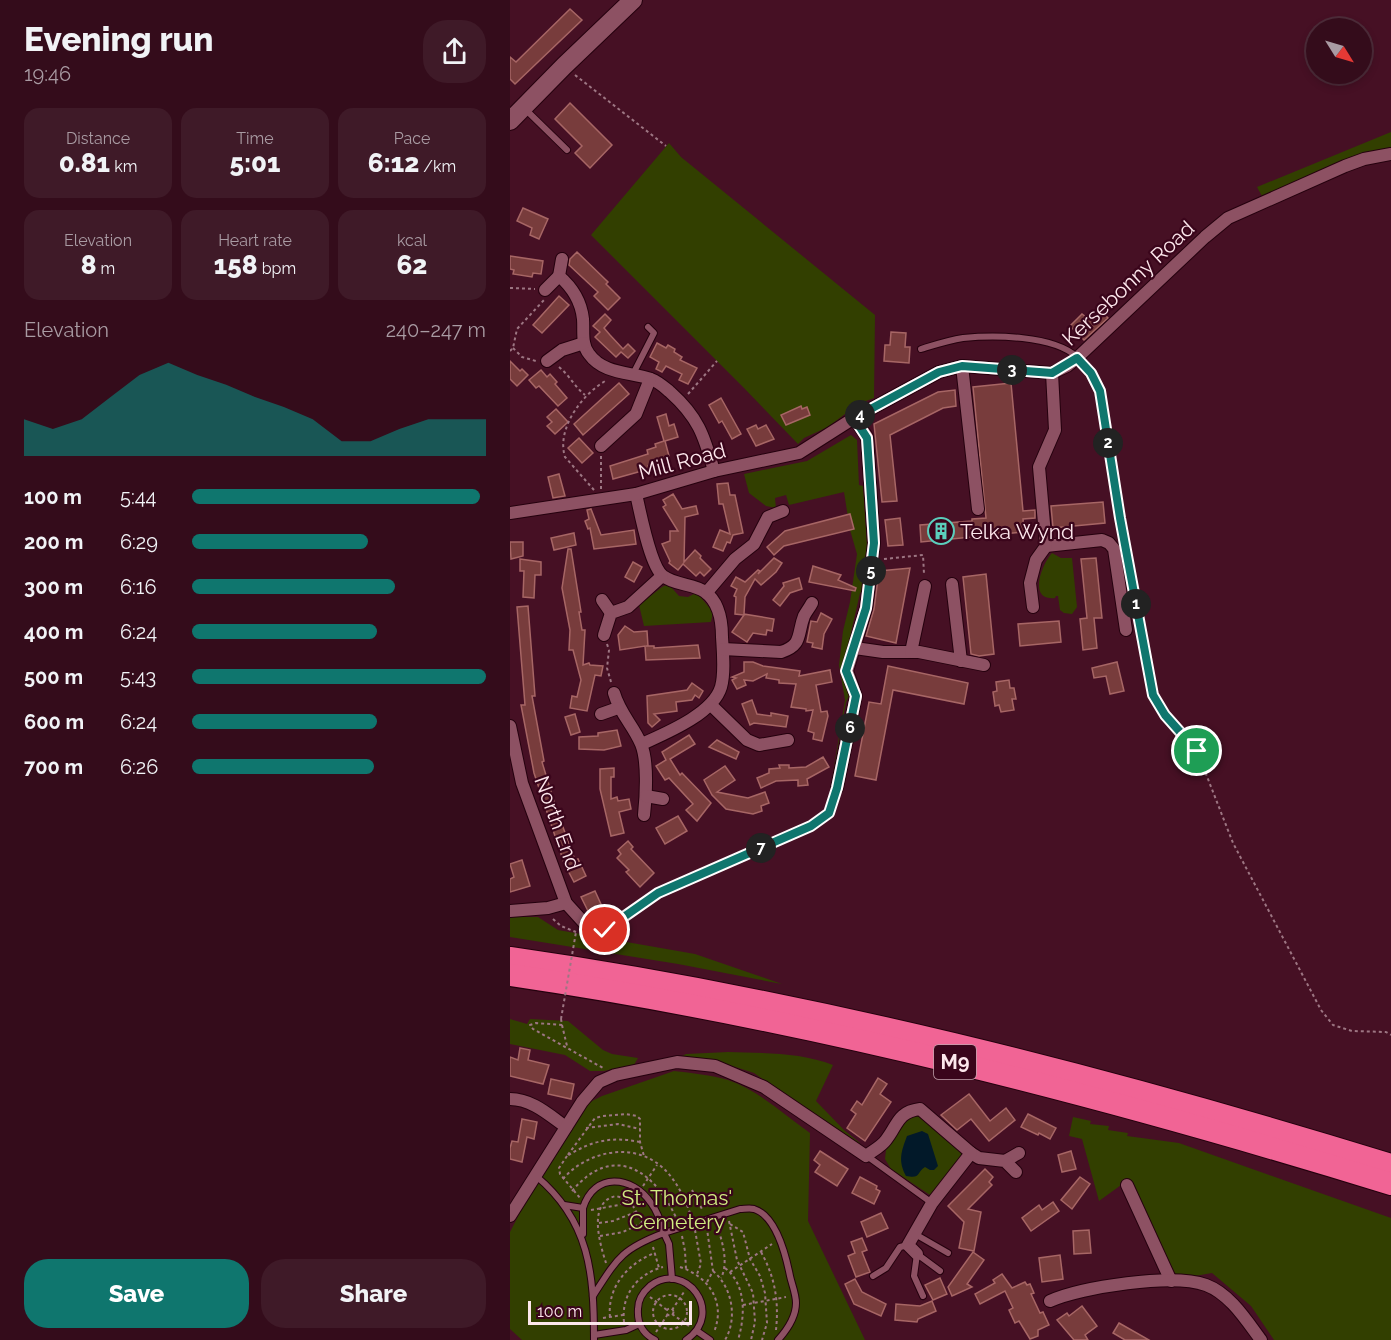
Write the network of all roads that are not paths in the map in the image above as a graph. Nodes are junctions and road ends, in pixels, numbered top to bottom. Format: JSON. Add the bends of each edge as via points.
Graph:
{"nodes":[{"id":1,"x":633,"y":0,"type":"edge"},
{"id":2,"x":524,"y":108,"type":"junction"},
{"id":3,"x":510,"y":121,"type":"edge"},
{"id":4,"x":567,"y":150,"type":"dead end"},
{"id":5,"x":1391,"y":154,"type":"edge"},
{"id":6,"x":562,"y":259,"type":"dead end"},
{"id":7,"x":559,"y":276,"type":"junction"},
{"id":8,"x":545,"y":290,"type":"road end"},
{"id":9,"x":648,"y":327,"type":"dead end"},
{"id":10,"x":584,"y":343,"type":"junction"},
{"id":11,"x":921,"y":349,"type":"dead end"},
{"id":12,"x":1077,"y":358,"type":"junction"},
{"id":13,"x":547,"y":361,"type":"dead end"},
{"id":14,"x":962,"y":366,"type":"junction"},
{"id":15,"x":628,"y":373,"type":"junction"},
{"id":16,"x":1052,"y":373,"type":"junction"},
{"id":17,"x":650,"y":379,"type":"junction"},
{"id":18,"x":854,"y":418,"type":"junction"},
{"id":19,"x":601,"y":446,"type":"road end"},
{"id":20,"x":714,"y":471,"type":"junction"},
{"id":21,"x":636,"y":494,"type":"junction"},
{"id":22,"x":978,"y":509,"type":"dead end"},
{"id":23,"x":783,"y":511,"type":"dead end"},
{"id":24,"x":510,"y":513,"type":"edge"},
{"id":25,"x":1046,"y":546,"type":"junction"},
{"id":26,"x":662,"y":576,"type":"junction"},
{"id":27,"x":952,"y":584,"type":"dead end"},
{"id":28,"x":925,"y":586,"type":"road end"},
{"id":29,"x":706,"y":592,"type":"junction"},
{"id":30,"x":602,"y":600,"type":"dead end"},
{"id":31,"x":812,"y":603,"type":"dead end"},
{"id":32,"x":1035,"y":607,"type":"dead end"},
{"id":33,"x":611,"y":613,"type":"junction"},
{"id":34,"x":1126,"y":630,"type":"dead end"},
{"id":35,"x":604,"y":635,"type":"road end"},
{"id":36,"x":855,"y":648,"type":"junction"},
{"id":37,"x":723,"y":649,"type":"junction"},
{"id":38,"x":911,"y":652,"type":"junction"},
{"id":39,"x":961,"y":660,"type":"junction"},
{"id":40,"x":984,"y":665,"type":"dead end"},
{"id":41,"x":614,"y":693,"type":"road end"},
{"id":42,"x":711,"y":705,"type":"junction"},
{"id":43,"x":618,"y":708,"type":"junction"},
{"id":44,"x":601,"y":714,"type":"dead end"},
{"id":45,"x":510,"y":726,"type":"edge"},
{"id":46,"x":788,"y":740,"type":"dead end"},
{"id":47,"x":642,"y":744,"type":"junction"},
{"id":48,"x":837,"y":788,"type":"road end"},
{"id":49,"x":646,"y":796,"type":"junction"},
{"id":50,"x":663,"y":799,"type":"dead end"},
{"id":51,"x":644,"y":815,"type":"dead end"},
{"id":52,"x":566,"y":903,"type":"junction"},
{"id":53,"x":510,"y":910,"type":"edge"},
{"id":54,"x":581,"y":929,"type":"road end"},
{"id":55,"x":510,"y":958,"type":"edge"},
{"id":56,"x":510,"y":975,"type":"edge"},
{"id":57,"x":510,"y":1099,"type":"edge"},
{"id":58,"x":566,"y":1127,"type":"junction"},
{"id":59,"x":971,"y":1153,"type":"junction"},
{"id":60,"x":1019,"y":1153,"type":"dead end"},
{"id":61,"x":866,"y":1156,"type":"junction"},
{"id":62,"x":1005,"y":1161,"type":"junction"},
{"id":63,"x":1391,"y":1165,"type":"edge"},
{"id":64,"x":1016,"y":1172,"type":"dead end"},
{"id":65,"x":536,"y":1176,"type":"junction"},
{"id":66,"x":1391,"y":1184,"type":"edge"},
{"id":67,"x":1126,"y":1185,"type":"dead end"},
{"id":68,"x":932,"y":1203,"type":"junction"},
{"id":69,"x":564,"y":1205,"type":"junction"},
{"id":70,"x":584,"y":1205,"type":"junction"},
{"id":71,"x":510,"y":1216,"type":"edge"},
{"id":72,"x":664,"y":1233,"type":"junction"},
{"id":73,"x":914,"y":1233,"type":"junction"},
{"id":74,"x":583,"y":1240,"type":"junction"},
{"id":75,"x":912,"y":1249,"type":"junction"},
{"id":76,"x":948,"y":1254,"type":"dead end"},
{"id":77,"x":940,"y":1271,"type":"dead end"},
{"id":78,"x":873,"y":1276,"type":"dead end"},
{"id":79,"x":672,"y":1279,"type":"junction"},
{"id":80,"x":1171,"y":1281,"type":"junction"},
{"id":81,"x":593,"y":1296,"type":"junction"},
{"id":82,"x":923,"y":1296,"type":"dead end"},
{"id":83,"x":1050,"y":1301,"type":"dead end"},
{"id":84,"x":639,"y":1324,"type":"junction"},
{"id":85,"x":696,"y":1331,"type":"junction"},
{"id":86,"x":594,"y":1338,"type":"edge"},
{"id":87,"x":777,"y":1338,"type":"edge"},
{"id":88,"x":653,"y":1339,"type":"edge"},
{"id":89,"x":686,"y":1340,"type":"edge"},
{"id":90,"x":710,"y":1340,"type":"edge"},
{"id":91,"x":1261,"y":1340,"type":"edge"}],
"edges":[{"from":1,"to":2,"type":"street"},
{"from":2,"to":3,"type":"street"},
{"from":2,"to":4,"type":"lane"},
{"from":5,"to":12,"type":"street","name":"Kersebonny Road","via":[[1345,166],[1228,218]]},
{"from":6,"to":7,"type":"street"},
{"from":7,"to":8,"type":"street"},
{"from":7,"to":10,"type":"street","via":[[575,293],[580,306]]},
{"from":9,"to":15,"type":"lane","via":[[654,333]]},
{"from":10,"to":13,"type":"street","via":[[562,350]]},
{"from":10,"to":15,"type":"street","via":[[594,361],[612,371]]},
{"from":11,"to":12,"type":"lane","via":[[961,338],[1030,340],[1055,344]]},
{"from":12,"to":16,"type":"street","name":"Kersebonny Road"},
{"from":14,"to":16,"type":"street","name":"Kersebonny Road"},
{"from":14,"to":18,"type":"street","name":"Kersebonny Road","via":[[939,372]]},
{"from":14,"to":22,"type":"street"},
{"from":15,"to":17,"type":"street"},
{"from":16,"to":25,"type":"street","via":[[1055,430],[1039,467]]},
{"from":17,"to":19,"type":"street","via":[[636,414]]},
{"from":17,"to":20,"type":"street","via":[[694,417]]},
{"from":18,"to":20,"type":"street","name":"Mill Road","via":[[799,453]]},
{"from":18,"to":36,"type":"street","via":[[867,438],[874,543],[866,608]]},
{"from":20,"to":21,"type":"street","name":"Mill Road"},
{"from":21,"to":24,"type":"street","name":"Mill Road"},
{"from":21,"to":26,"type":"street","via":[[653,560]]},
{"from":23,"to":29,"type":"street","via":[[764,513],[754,544]]},
{"from":25,"to":32,"type":"street","via":[[1036,560],[1030,583]]},
{"from":25,"to":34,"type":"street","via":[[1102,540],[1109,543],[1114,549]]},
{"from":26,"to":29,"type":"street"},
{"from":26,"to":33,"type":"street","via":[[627,607]]},
{"from":27,"to":39,"type":"street"},
{"from":28,"to":38,"type":"street"},
{"from":29,"to":37,"type":"street","via":[[721,616]]},
{"from":30,"to":33,"type":"street"},
{"from":31,"to":37,"type":"street","via":[[796,645],[789,650]]},
{"from":33,"to":35,"type":"street"},
{"from":36,"to":38,"type":"street"},
{"from":36,"to":48,"type":"street","via":[[846,671],[856,696]]},
{"from":37,"to":42,"type":"street","via":[[722,685]]},
{"from":38,"to":39,"type":"street"},
{"from":39,"to":40,"type":"street"},
{"from":41,"to":43,"type":"street"},
{"from":42,"to":46,"type":"street","via":[[747,740],[759,745]]},
{"from":42,"to":47,"type":"street"},
{"from":43,"to":44,"type":"street"},
{"from":43,"to":47,"type":"street"},
{"from":45,"to":52,"type":"street","name":"North End","via":[[522,783]]},
{"from":47,"to":49,"type":"street"},
{"from":49,"to":50,"type":"street"},
{"from":49,"to":51,"type":"street"},
{"from":52,"to":53,"type":"street"},
{"from":52,"to":54,"type":"street","name":"North End"},
{"from":55,"to":63,"type":"highway","number":"M9","via":[[726,994],[897,1030],[1236,1117]]},
{"from":56,"to":66,"type":"highway","number":"M9","via":[[724,1012],[895,1048],[1232,1135]]},
{"from":57,"to":58,"type":"street","via":[[538,1107]]},
{"from":58,"to":61,"type":"street","via":[[599,1082],[677,1062],[715,1066],[764,1087]]},
{"from":58,"to":65,"type":"street"},
{"from":59,"to":61,"type":"street","via":[[920,1108],[908,1111],[885,1142]]},
{"from":59,"to":62,"type":"street","via":[[979,1158]]},
{"from":59,"to":68,"type":"street"},
{"from":60,"to":62,"type":"street"},
{"from":61,"to":68,"type":"lane"},
{"from":62,"to":64,"type":"street"},
{"from":65,"to":69,"type":"lane"},
{"from":65,"to":71,"type":"street"},
{"from":67,"to":80,"type":"street"},
{"from":68,"to":73,"type":"street"},
{"from":69,"to":70,"type":"lane"},
{"from":69,"to":74,"type":"lane"},
{"from":70,"to":72,"type":"lane","via":[[599,1184],[624,1182],[650,1202]]},
{"from":70,"to":74,"type":"lane"},
{"from":72,"to":79,"type":"lane","via":[[669,1244]]},
{"from":72,"to":81,"type":"lane","via":[[627,1249]]},
{"from":72,"to":87,"type":"lane","via":[[740,1209],[753,1208],[767,1219],[780,1240],[796,1304],[793,1317]]},
{"from":73,"to":75,"type":"street"},
{"from":73,"to":76,"type":"lane"},
{"from":74,"to":81,"type":"lane"},
{"from":75,"to":77,"type":"lane"},
{"from":75,"to":78,"type":"lane","via":[[900,1247],[886,1268]]},
{"from":75,"to":82,"type":"lane","via":[[914,1276]]},
{"from":79,"to":84,"type":"lane","via":[[656,1282],[643,1292],[638,1305]]},
{"from":79,"to":85,"type":"lane","via":[[689,1285],[697,1293],[703,1307]]},
{"from":80,"to":83,"type":"street","via":[[1113,1285]]},
{"from":80,"to":91,"type":"street","via":[[1205,1285],[1221,1294],[1241,1312]]},
{"from":81,"to":86,"type":"lane"},
{"from":84,"to":86,"type":"lane"},
{"from":84,"to":88,"type":"lane"},
{"from":85,"to":89,"type":"lane"},
{"from":85,"to":90,"type":"lane"}]}
